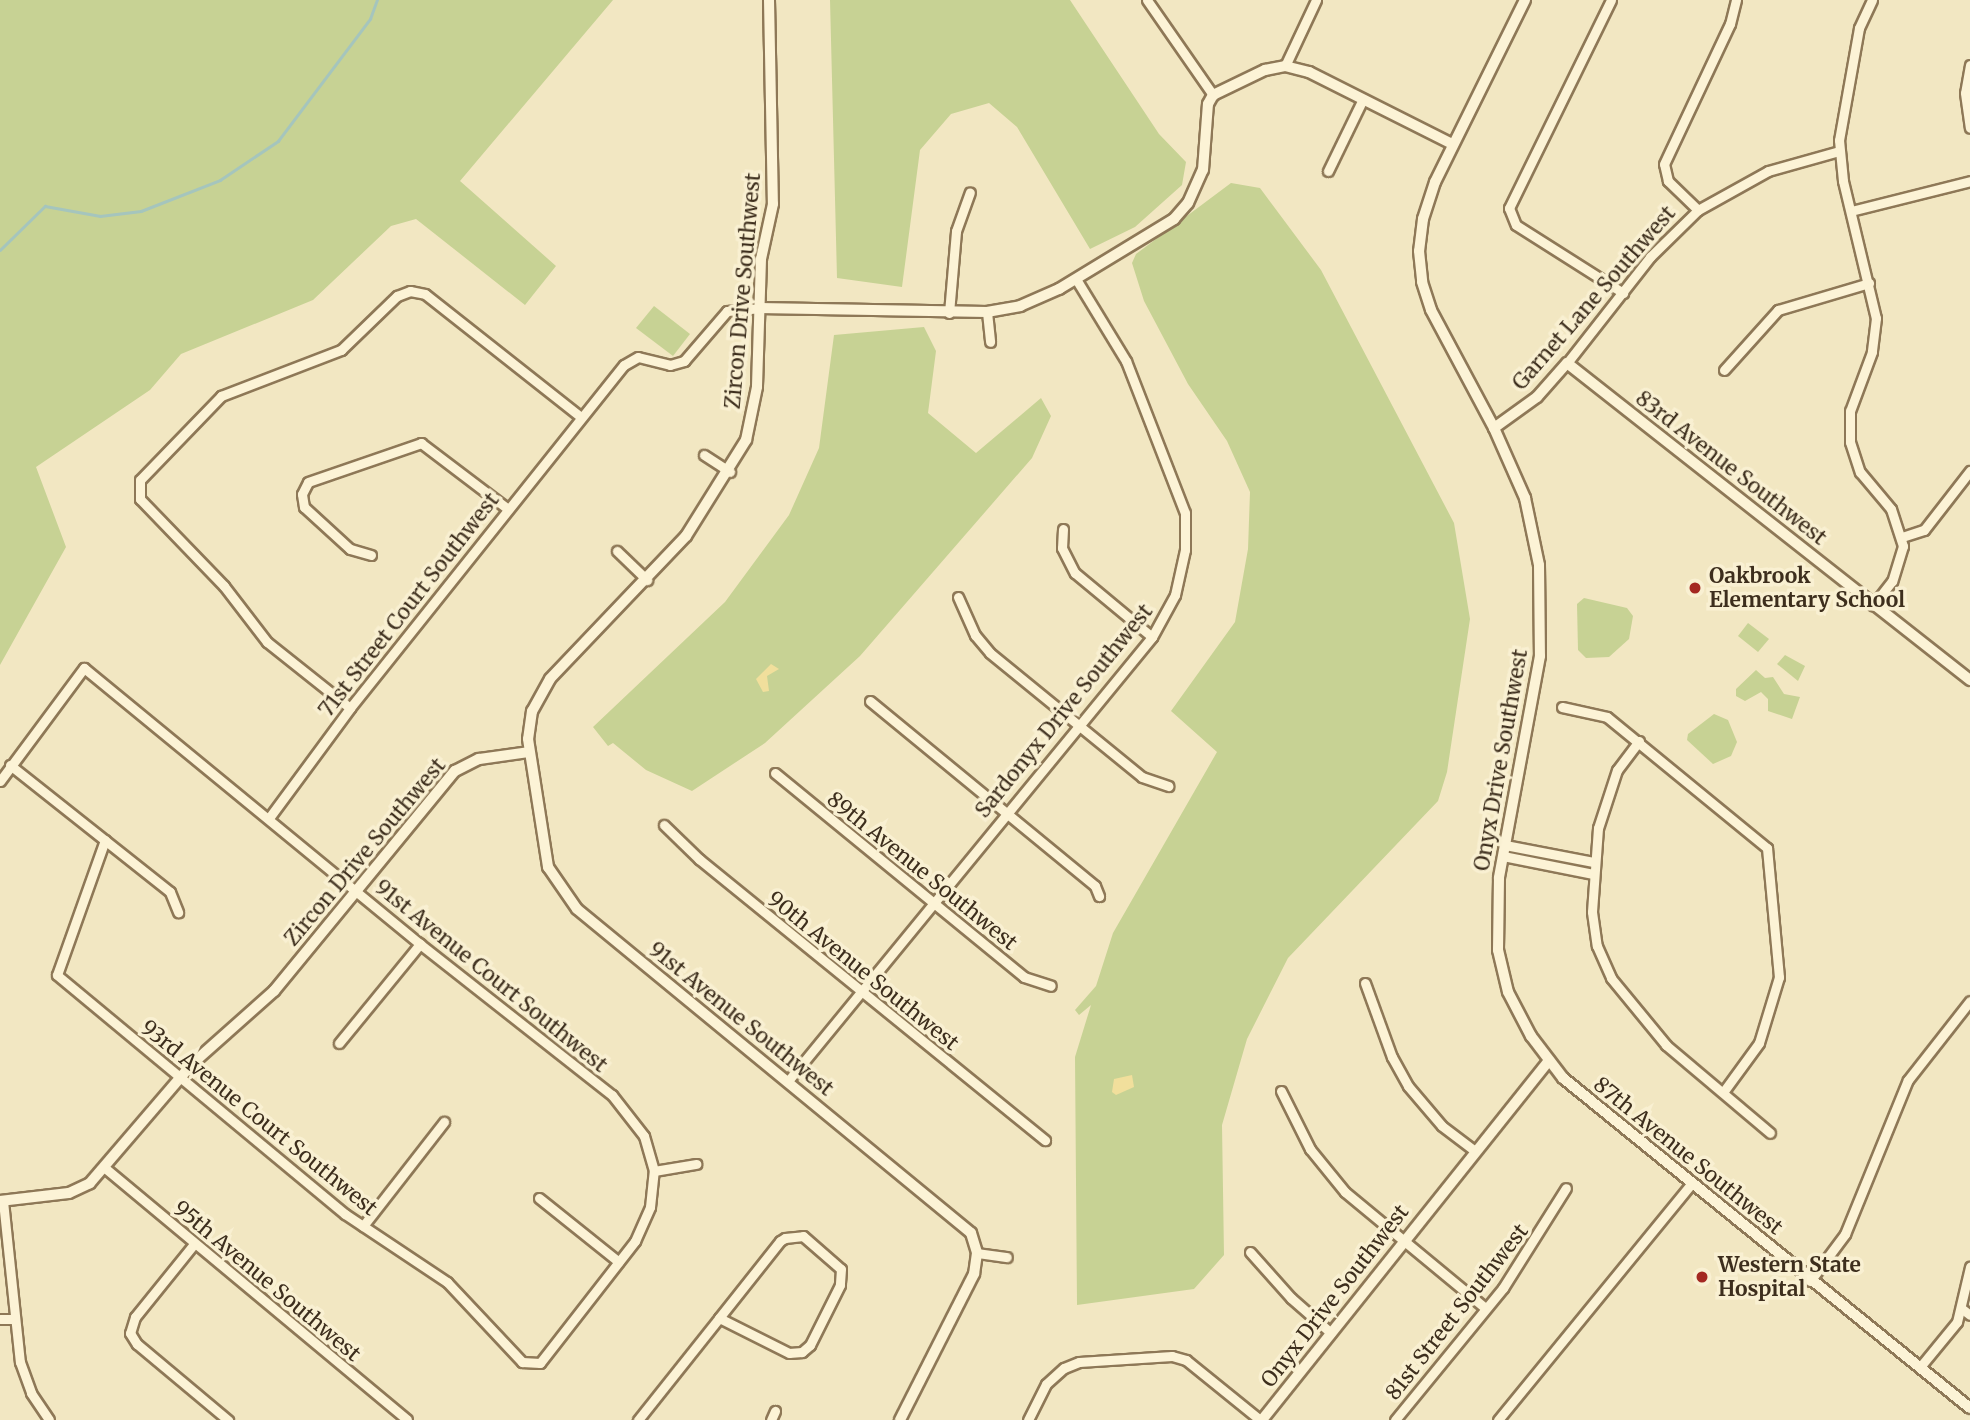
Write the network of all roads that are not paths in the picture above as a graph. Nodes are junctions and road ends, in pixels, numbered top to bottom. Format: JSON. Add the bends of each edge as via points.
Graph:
{"nodes":[{"id":1,"x":769,"y":0,"type":"edge"},
{"id":2,"x":1147,"y":0,"type":"edge"},
{"id":3,"x":1316,"y":0,"type":"edge"},
{"id":4,"x":1525,"y":0,"type":"edge"},
{"id":5,"x":1611,"y":0,"type":"edge"},
{"id":6,"x":1736,"y":0,"type":"edge"},
{"id":7,"x":1872,"y":0,"type":"edge"},
{"id":8,"x":1970,"y":65,"type":"edge"},
{"id":9,"x":1284,"y":66,"type":"junction"},
{"id":10,"x":1213,"y":96,"type":"junction"},
{"id":11,"x":1363,"y":99,"type":"junction"},
{"id":12,"x":1970,"y":128,"type":"edge"},
{"id":13,"x":1452,"y":144,"type":"junction"},
{"id":14,"x":1839,"y":151,"type":"junction"},
{"id":15,"x":1328,"y":171,"type":"dead end"},
{"id":16,"x":1970,"y":181,"type":"edge"},
{"id":17,"x":970,"y":192,"type":"dead end"},
{"id":18,"x":1698,"y":210,"type":"junction"},
{"id":19,"x":1851,"y":211,"type":"junction"},
{"id":20,"x":1076,"y":279,"type":"junction"},
{"id":21,"x":1869,"y":283,"type":"junction"},
{"id":22,"x":1623,"y":293,"type":"junction"},
{"id":23,"x":759,"y":308,"type":"junction"},
{"id":24,"x":987,"y":312,"type":"junction"},
{"id":25,"x":949,"y":313,"type":"junction"},
{"id":26,"x":990,"y":342,"type":"dead end"},
{"id":27,"x":1567,"y":363,"type":"junction"},
{"id":28,"x":1724,"y":370,"type":"dead end"},
{"id":29,"x":581,"y":417,"type":"junction"},
{"id":30,"x":1494,"y":428,"type":"junction"},
{"id":31,"x":704,"y":455,"type":"dead end"},
{"id":32,"x":1970,"y":471,"type":"edge"},
{"id":33,"x":730,"y":472,"type":"junction"},
{"id":34,"x":508,"y":509,"type":"junction"},
{"id":35,"x":1063,"y":529,"type":"dead end"},
{"id":36,"x":1902,"y":537,"type":"junction"},
{"id":37,"x":617,"y":551,"type":"dead end"},
{"id":38,"x":371,"y":555,"type":"dead end"},
{"id":39,"x":648,"y":580,"type":"junction"},
{"id":40,"x":958,"y":597,"type":"dead end"},
{"id":41,"x":1873,"y":605,"type":"junction"},
{"id":42,"x":1152,"y":637,"type":"junction"},
{"id":43,"x":1970,"y":680,"type":"edge"},
{"id":44,"x":870,"y":701,"type":"dead end"},
{"id":45,"x":351,"y":708,"type":"junction"},
{"id":46,"x":1562,"y":708,"type":"dead end"},
{"id":47,"x":1079,"y":726,"type":"junction"},
{"id":48,"x":1639,"y":741,"type":"junction"},
{"id":49,"x":529,"y":752,"type":"junction"},
{"id":50,"x":10,"y":765,"type":"junction"},
{"id":51,"x":775,"y":773,"type":"dead end"},
{"id":52,"x":0,"y":781,"type":"edge"},
{"id":53,"x":1168,"y":786,"type":"dead end"},
{"id":54,"x":1004,"y":813,"type":"junction"},
{"id":55,"x":269,"y":818,"type":"junction"},
{"id":56,"x":664,"y":825,"type":"dead end"},
{"id":57,"x":105,"y":841,"type":"junction"},
{"id":58,"x":1504,"y":851,"type":"junction"},
{"id":59,"x":1593,"y":862,"type":"junction"},
{"id":60,"x":1593,"y":874,"type":"junction"},
{"id":61,"x":356,"y":890,"type":"junction"},
{"id":62,"x":1099,"y":896,"type":"dead end"},
{"id":63,"x":933,"y":902,"type":"junction"},
{"id":64,"x":178,"y":912,"type":"dead end"},
{"id":65,"x":420,"y":944,"type":"junction"},
{"id":66,"x":1365,"y":983,"type":"dead end"},
{"id":67,"x":1051,"y":986,"type":"dead end"},
{"id":68,"x":861,"y":991,"type":"junction"},
{"id":69,"x":1970,"y":1001,"type":"edge"},
{"id":70,"x":339,"y":1044,"type":"dead end"},
{"id":71,"x":1549,"y":1061,"type":"junction"},
{"id":72,"x":180,"y":1078,"type":"junction"},
{"id":73,"x":788,"y":1081,"type":"junction"},
{"id":74,"x":1281,"y":1091,"type":"dead end"},
{"id":75,"x":1724,"y":1091,"type":"junction"},
{"id":76,"x":444,"y":1122,"type":"dead end"},
{"id":77,"x":1770,"y":1133,"type":"dead end"},
{"id":78,"x":1045,"y":1140,"type":"dead end"},
{"id":79,"x":1475,"y":1151,"type":"junction"},
{"id":80,"x":696,"y":1164,"type":"dead end"},
{"id":81,"x":104,"y":1168,"type":"junction"},
{"id":82,"x":654,"y":1171,"type":"junction"},
{"id":83,"x":1692,"y":1183,"type":"junction"},
{"id":84,"x":1566,"y":1188,"type":"dead end"},
{"id":85,"x":539,"y":1198,"type":"dead end"},
{"id":86,"x":2,"y":1201,"type":"edge"},
{"id":87,"x":363,"y":1226,"type":"junction"},
{"id":88,"x":1403,"y":1242,"type":"junction"},
{"id":89,"x":194,"y":1244,"type":"junction"},
{"id":90,"x":1250,"y":1252,"type":"dead end"},
{"id":91,"x":977,"y":1253,"type":"junction"},
{"id":92,"x":1007,"y":1257,"type":"dead end"},
{"id":93,"x":619,"y":1262,"type":"junction"},
{"id":94,"x":1970,"y":1267,"type":"edge"},
{"id":95,"x":1810,"y":1281,"type":"junction"},
{"id":96,"x":1485,"y":1308,"type":"junction"},
{"id":97,"x":1961,"y":1308,"type":"junction"},
{"id":98,"x":1970,"y":1315,"type":"edge"},
{"id":99,"x":719,"y":1318,"type":"junction"},
{"id":100,"x":0,"y":1319,"type":"edge"},
{"id":101,"x":14,"y":1319,"type":"junction"},
{"id":102,"x":1331,"y":1333,"type":"junction"},
{"id":103,"x":1920,"y":1367,"type":"junction"},
{"id":104,"x":1970,"y":1409,"type":"edge"},
{"id":105,"x":49,"y":1420,"type":"edge"},
{"id":106,"x":228,"y":1420,"type":"edge"},
{"id":107,"x":407,"y":1420,"type":"edge"},
{"id":108,"x":638,"y":1420,"type":"edge"},
{"id":109,"x":900,"y":1420,"type":"edge"},
{"id":110,"x":1028,"y":1420,"type":"edge"},
{"id":111,"x":1261,"y":1420,"type":"edge"},
{"id":112,"x":1395,"y":1420,"type":"edge"},
{"id":113,"x":1498,"y":1420,"type":"edge"}],
"edges":[{"from":1,"to":23,"type":"street","name":"Zircon Drive Southwest","via":[[774,204],[761,259]]},
{"from":2,"to":10,"type":"street"},
{"from":3,"to":9,"type":"street"},
{"from":4,"to":13,"type":"street","name":"Onyx Drive Southwest"},
{"from":5,"to":22,"type":"street","via":[[1510,201],[1511,219]]},
{"from":6,"to":18,"type":"street","via":[[1730,24],[1664,164],[1668,180]]},
{"from":7,"to":14,"type":"street","via":[[1852,61],[1840,118]]},
{"from":8,"to":12,"type":"street","via":[[1965,93]]},
{"from":9,"to":10,"type":"street","via":[[1265,70]]},
{"from":9,"to":11,"type":"street","via":[[1309,72]]},
{"from":10,"to":20,"type":"street","via":[[1208,104],[1203,170],[1188,203],[1174,219]]},
{"from":11,"to":13,"type":"street"},
{"from":11,"to":15,"type":"street"},
{"from":13,"to":30,"type":"street","name":"Onyx Drive Southwest","via":[[1423,219],[1422,282],[1431,310]]},
{"from":14,"to":18,"type":"street","name":"Garnet Lane Southwest","via":[[1768,171]]},
{"from":14,"to":19,"type":"street"},
{"from":16,"to":19,"type":"street"},
{"from":17,"to":25,"type":"street","via":[[956,231]]},
{"from":18,"to":22,"type":"street","name":"Garnet Lane Southwest","via":[[1650,257]]},
{"from":19,"to":21,"type":"street"},
{"from":20,"to":24,"type":"street","via":[[1020,306]]},
{"from":20,"to":42,"type":"street","name":"Sardonyx Drive Southwest","via":[[1126,361],[1185,513],[1181,573],[1168,612]]},
{"from":21,"to":28,"type":"street","via":[[1778,310]]},
{"from":21,"to":36,"type":"street","via":[[1875,304],[1874,342],[1850,411],[1850,442],[1860,472],[1891,509]]},
{"from":22,"to":27,"type":"street","name":"Garnet Lane Southwest"},
{"from":23,"to":25,"type":"street"},
{"from":23,"to":29,"type":"street","name":"71st Street Court Southwest","via":[[727,311],[684,361],[670,365],[642,357],[629,361]]},
{"from":23,"to":33,"type":"street","name":"Zircon Drive Southwest","via":[[752,419]]},
{"from":24,"to":25,"type":"street"},
{"from":24,"to":26,"type":"street"},
{"from":27,"to":30,"type":"street","name":"Garnet Lane Southwest","via":[[1537,397]]},
{"from":27,"to":41,"type":"street","name":"83rd Avenue Southwest"},
{"from":29,"to":34,"type":"street","name":"71st Street Court Southwest"},
{"from":29,"to":45,"type":"street","via":[[425,294],[410,291],[397,296],[341,350],[221,396],[140,480],[137,493],[224,586],[267,642]]},
{"from":30,"to":58,"type":"street","name":"Onyx Drive Southwest","via":[[1525,498],[1541,602],[1536,683]]},
{"from":31,"to":33,"type":"street"},
{"from":32,"to":36,"type":"street","via":[[1924,530]]},
{"from":33,"to":39,"type":"street","name":"Zircon Drive Southwest","via":[[686,536]]},
{"from":34,"to":38,"type":"street","via":[[422,443],[313,479],[304,487],[304,507],[350,549]]},
{"from":34,"to":45,"type":"street","name":"71st Street Court Southwest"},
{"from":35,"to":42,"type":"street","via":[[1062,548],[1075,573]]},
{"from":36,"to":41,"type":"street","via":[[1898,568]]},
{"from":37,"to":39,"type":"street"},
{"from":39,"to":49,"type":"street","name":"Zircon Drive Southwest","via":[[550,679],[530,719]]},
{"from":40,"to":47,"type":"street","via":[[984,647]]},
{"from":41,"to":43,"type":"street","name":"83rd Avenue Southwest"},
{"from":42,"to":47,"type":"street","name":"Sardonyx Drive Southwest"},
{"from":44,"to":54,"type":"street"},
{"from":45,"to":55,"type":"street","name":"71st Street Court Southwest"},
{"from":46,"to":48,"type":"street","via":[[1607,717]]},
{"from":47,"to":53,"type":"street","via":[[1142,777]]},
{"from":47,"to":54,"type":"street","name":"Sardonyx Drive Southwest"},
{"from":48,"to":59,"type":"street","via":[[1617,770],[1598,828]]},
{"from":48,"to":75,"type":"street","via":[[1767,848],[1779,977],[1759,1043]]},
{"from":49,"to":61,"type":"street","name":"Zircon Drive Southwest","via":[[461,766]]},
{"from":49,"to":73,"type":"street","name":"91st Avenue Southwest","via":[[548,867],[570,900]]},
{"from":50,"to":52,"type":"street"},
{"from":50,"to":55,"type":"street","name":"91st Avenue Court Southwest","via":[[84,668]]},
{"from":50,"to":57,"type":"street"},
{"from":51,"to":63,"type":"street","name":"89th Avenue Southwest"},
{"from":54,"to":62,"type":"street","via":[[1095,886]]},
{"from":54,"to":63,"type":"street","name":"Sardonyx Drive Southwest"},
{"from":55,"to":61,"type":"street","name":"91st Avenue Court Southwest"},
{"from":56,"to":68,"type":"street","name":"90th Avenue Southwest"},
{"from":57,"to":64,"type":"street","via":[[170,892]]},
{"from":57,"to":72,"type":"street","name":"93rd Avenue Court Southwest","via":[[57,975]]},
{"from":58,"to":59,"type":"street"},
{"from":58,"to":60,"type":"street"},
{"from":58,"to":71,"type":"street","name":"Onyx Drive Southwest","via":[[1497,933],[1502,969],[1518,1011]]},
{"from":59,"to":60,"type":"street"},
{"from":60,"to":75,"type":"street","via":[[1597,946],[1611,978],[1666,1045]]},
{"from":61,"to":65,"type":"street","name":"91st Avenue Court Southwest"},
{"from":61,"to":72,"type":"street","name":"Zircon Drive Southwest","via":[[274,991]]},
{"from":63,"to":67,"type":"street","name":"89th Avenue Southwest","via":[[1024,977]]},
{"from":63,"to":68,"type":"street","name":"Sardonyx Drive Southwest"},
{"from":65,"to":70,"type":"street"},
{"from":65,"to":82,"type":"street","name":"91st Avenue Court Southwest","via":[[625,1107],[644,1136]]},
{"from":66,"to":79,"type":"street","via":[[1408,1086],[1442,1126]]},
{"from":68,"to":73,"type":"street","name":"Sardonyx Drive Southwest"},
{"from":68,"to":78,"type":"street","name":"90th Avenue Southwest"},
{"from":69,"to":95,"type":"street","via":[[1908,1080],[1840,1244]]},
{"from":71,"to":79,"type":"street","name":"Onyx Drive Southwest"},
{"from":71,"to":83,"type":"street","name":"87th Avenue Southwest","via":[[1563,1078]]},
{"from":72,"to":81,"type":"street","name":"Zircon Drive Southwest"},
{"from":72,"to":87,"type":"street","name":"93rd Avenue Court Southwest"},
{"from":73,"to":91,"type":"street","name":"91st Avenue Southwest","via":[[964,1225]]},
{"from":74,"to":88,"type":"street","via":[[1320,1163],[1356,1204]]},
{"from":75,"to":77,"type":"street"},
{"from":76,"to":87,"type":"street"},
{"from":79,"to":88,"type":"street","name":"Onyx Drive Southwest"},
{"from":80,"to":82,"type":"street"},
{"from":81,"to":86,"type":"street","name":"Zircon Drive Southwest","via":[[69,1194]]},
{"from":81,"to":89,"type":"street","name":"95th Avenue Southwest"},
{"from":82,"to":93,"type":"street","via":[[648,1216]]},
{"from":83,"to":95,"type":"street","name":"87th Avenue Southwest"},
{"from":83,"to":113,"type":"street"},
{"from":84,"to":96,"type":"street","name":"81st Street Southwest","via":[[1529,1252]]},
{"from":85,"to":93,"type":"street"},
{"from":86,"to":101,"type":"street"},
{"from":87,"to":93,"type":"street","name":"93rd Avenue Court Southwest","via":[[437,1274],[499,1342],[522,1362],[534,1365]]},
{"from":88,"to":96,"type":"street"},
{"from":88,"to":102,"type":"street","name":"Onyx Drive Southwest"},
{"from":89,"to":106,"type":"street","via":[[135,1317],[132,1336]]},
{"from":89,"to":107,"type":"street","name":"95th Avenue Southwest"},
{"from":90,"to":102,"type":"street","via":[[1291,1298]]},
{"from":91,"to":92,"type":"street"},
{"from":91,"to":109,"type":"street","via":[[974,1274]]},
{"from":94,"to":97,"type":"street"},
{"from":95,"to":103,"type":"street","name":"87th Avenue Southwest"},
{"from":96,"to":112,"type":"street","name":"81st Street Southwest"},
{"from":97,"to":98,"type":"street"},
{"from":97,"to":103,"type":"street","via":[[1956,1322]]},
{"from":99,"to":99,"type":"street","via":[[785,1238],[803,1236],[841,1269],[841,1285],[804,1351],[789,1353]]},
{"from":99,"to":108,"type":"street"},
{"from":100,"to":101,"type":"street"},
{"from":101,"to":105,"type":"street","via":[[27,1384]]},
{"from":102,"to":111,"type":"street","name":"Onyx Drive Southwest"},
{"from":103,"to":104,"type":"street","name":"87th Avenue Southwest"},
{"from":110,"to":111,"type":"street","via":[[1046,1384],[1072,1364],[1172,1356],[1186,1360]]}]}
